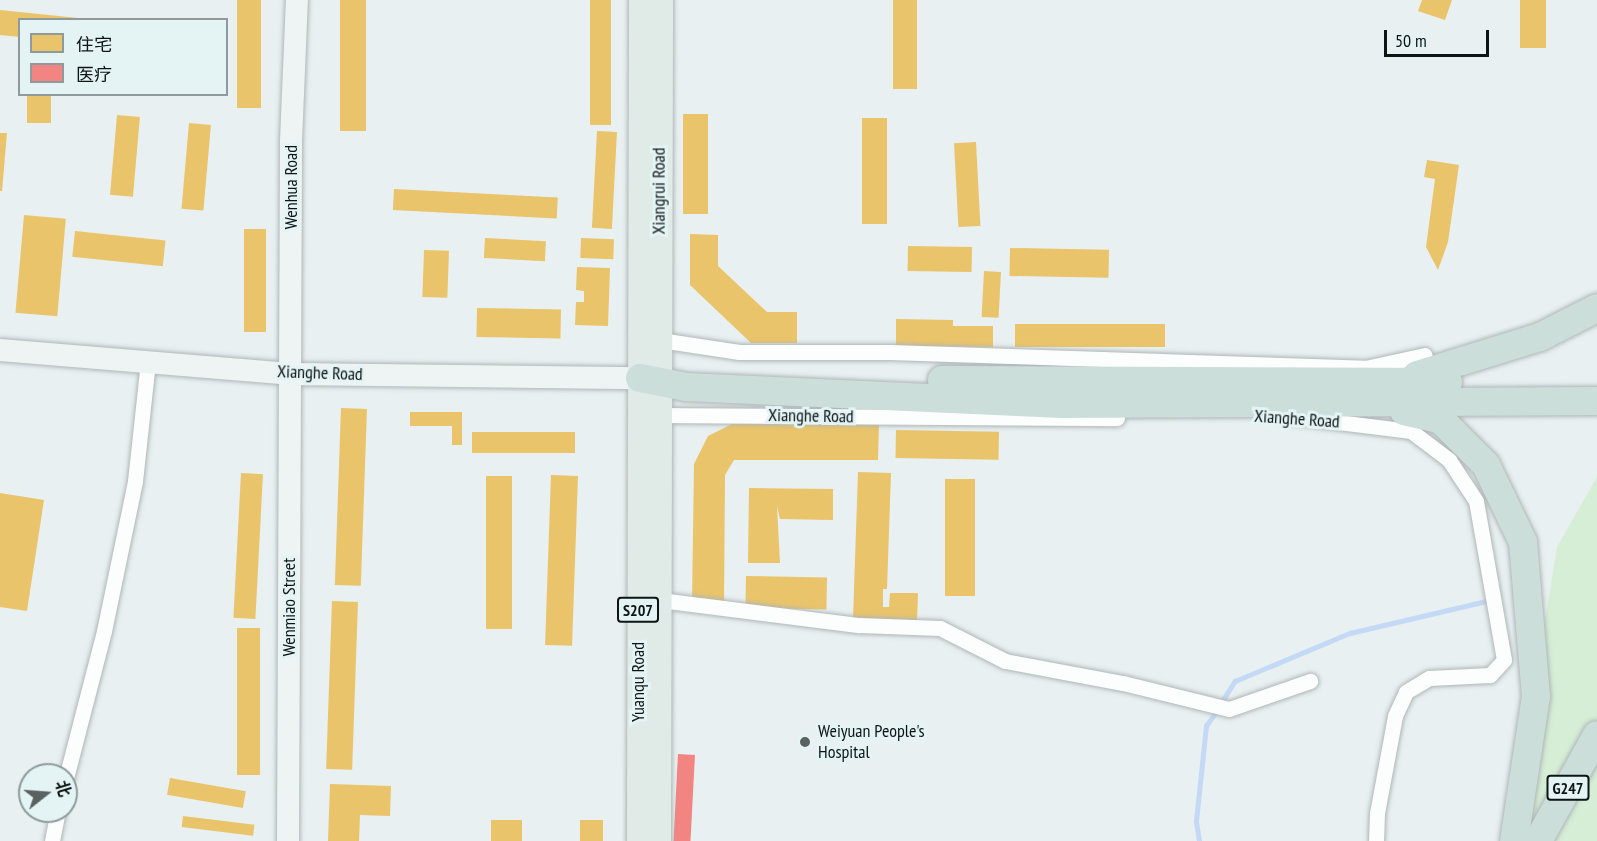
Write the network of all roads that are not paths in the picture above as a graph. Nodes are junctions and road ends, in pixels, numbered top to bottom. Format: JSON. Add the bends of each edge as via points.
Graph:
{"nodes":[{"id":1,"x":297,"y":0,"type":"edge"},
{"id":2,"x":641,"y":0,"type":"edge"},
{"id":3,"x":661,"y":0,"type":"edge"},
{"id":4,"x":1597,"y":308,"type":"edge"},
{"id":5,"x":660,"y":340,"type":"junction"},
{"id":6,"x":0,"y":350,"type":"edge"},
{"id":7,"x":1425,"y":355,"type":"dead end"},
{"id":8,"x":148,"y":362,"type":"junction"},
{"id":9,"x":290,"y":374,"type":"junction"},
{"id":10,"x":651,"y":380,"type":"junction"},
{"id":11,"x":1398,"y":381,"type":"junction"},
{"id":12,"x":1597,"y":385,"type":"edge"},
{"id":13,"x":1358,"y":401,"type":"junction"},
{"id":14,"x":1597,"y":401,"type":"edge"},
{"id":15,"x":661,"y":415,"type":"junction"},
{"id":16,"x":660,"y":600,"type":"junction"},
{"id":17,"x":1310,"y":681,"type":"dead end"},
{"id":18,"x":1597,"y":735,"type":"edge"},
{"id":19,"x":70,"y":763,"type":"edge"},
{"id":20,"x":56,"y":823,"type":"edge"},
{"id":21,"x":52,"y":841,"type":"edge"},
{"id":22,"x":288,"y":841,"type":"edge"},
{"id":23,"x":639,"y":841,"type":"edge"},
{"id":24,"x":659,"y":841,"type":"edge"},
{"id":25,"x":1376,"y":841,"type":"edge"},
{"id":26,"x":1514,"y":841,"type":"edge"},
{"id":27,"x":1538,"y":841,"type":"edge"}],
"edges":[{"from":1,"to":9,"type":"main road","name":"Wenhua Road","via":[[291,141]]},
{"from":2,"to":10,"type":"main road","name":"Xiangrui Road","number":"S207"},
{"from":3,"to":5,"type":"main road","name":"Xiangrui Road","number":"S207"},
{"from":4,"to":11,"type":"highway","via":[[1540,337]]},
{"from":5,"to":7,"type":"street","via":[[740,352],[890,352],[1365,368]]},
{"from":5,"to":10,"type":"main road","name":"Xiangrui Road","number":"S207"},
{"from":6,"to":8,"type":"main road","name":"Xianghe Road"},
{"from":8,"to":9,"type":"main road","name":"Xianghe Road"},
{"from":8,"to":19,"type":"street","via":[[135,481],[105,631]]},
{"from":9,"to":10,"type":"main road","name":"Xianghe Road"},
{"from":9,"to":22,"type":"main road","name":"Wenmiao Street"},
{"from":10,"to":11,"type":"highway","via":[[685,372],[1059,383]]},
{"from":10,"to":13,"type":"highway","via":[[686,387],[1062,405]]},
{"from":10,"to":15,"type":"main road","name":"Yuanqu Road","number":"S207"},
{"from":10,"to":23,"type":"main road","name":"Yuanqu Road","number":"S207"},
{"from":11,"to":12,"type":"highway"},
{"from":13,"to":14,"type":"highway"},
{"from":13,"to":26,"type":"highway","via":[[1440,419],[1486,465],[1522,542],[1536,696]]},
{"from":15,"to":16,"type":"main road","name":"Yuanqu Road","number":"S207"},
{"from":15,"to":25,"type":"street","name":"Xianghe Road","via":[[1044,419],[1282,415],[1411,431],[1449,460],[1476,501],[1504,660],[1490,675],[1429,678],[1406,692],[1395,716],[1377,813]]},
{"from":16,"to":17,"type":"street","via":[[859,626],[940,628],[1005,661],[1229,709]]},
{"from":16,"to":24,"type":"main road","name":"Yuanqu Road","number":"S207"},
{"from":18,"to":27,"type":"highway","number":"G247"},
{"from":20,"to":21,"type":"street"}]}
